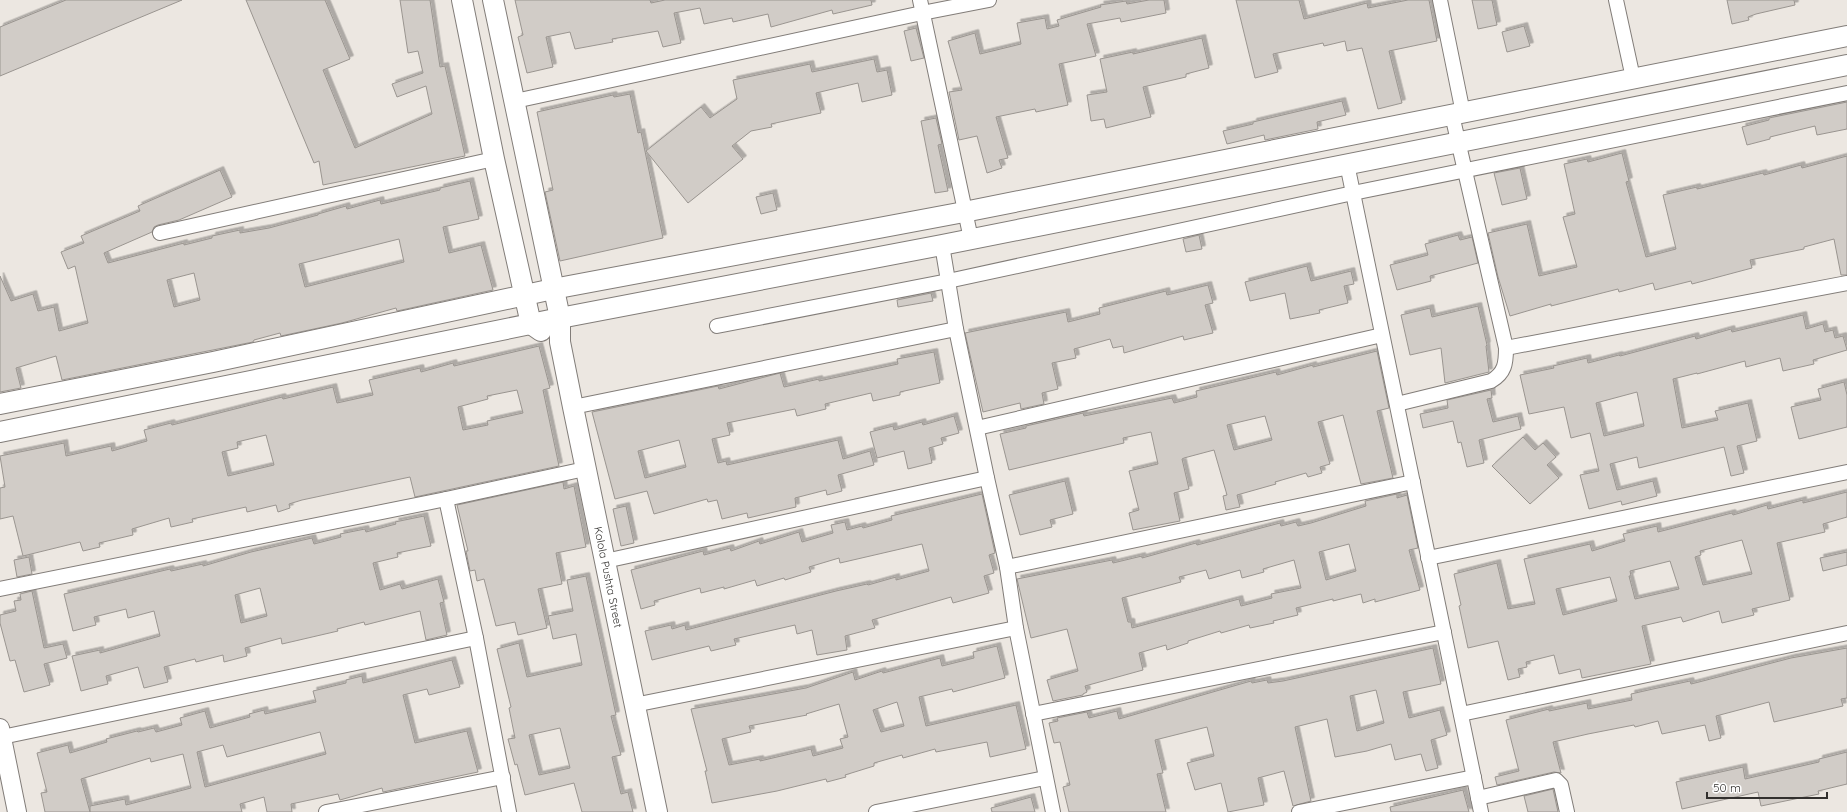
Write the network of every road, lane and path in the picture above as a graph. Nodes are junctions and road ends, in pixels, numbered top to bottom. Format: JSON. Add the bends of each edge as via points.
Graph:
{"nodes":[{"id":1,"x":462,"y":0,"type":"edge"},
{"id":2,"x":493,"y":0,"type":"edge"},
{"id":3,"x":989,"y":0,"type":"edge"},
{"id":4,"x":1440,"y":0,"type":"edge"},
{"id":5,"x":1616,"y":0,"type":"edge"},
{"id":6,"x":921,"y":6,"type":"edge"},
{"id":7,"x":1847,"y":36,"type":"edge"},
{"id":8,"x":1762,"y":53,"type":"junction"},
{"id":9,"x":1847,"y":65,"type":"edge"},
{"id":10,"x":1689,"y":67,"type":"junction"},
{"id":11,"x":1633,"y":78,"type":"junction"},
{"id":12,"x":1769,"y":80,"type":"junction"},
{"id":13,"x":1847,"y":93,"type":"edge"},
{"id":14,"x":1694,"y":95,"type":"junction"},
{"id":15,"x":515,"y":101,"type":"junction"},
{"id":16,"x":1458,"y":114,"type":"junction"},
{"id":17,"x":1458,"y":142,"type":"junction"},
{"id":18,"x":494,"y":159,"type":"junction"},
{"id":19,"x":1347,"y":164,"type":"junction"},
{"id":20,"x":1464,"y":171,"type":"junction"},
{"id":21,"x":1353,"y":193,"type":"junction"},
{"id":22,"x":964,"y":212,"type":"junction"},
{"id":23,"x":160,"y":233,"type":"dead end"},
{"id":24,"x":971,"y":239,"type":"junction"},
{"id":25,"x":942,"y":245,"type":"junction"},
{"id":26,"x":948,"y":281,"type":"junction"},
{"id":27,"x":1847,"y":283,"type":"edge"},
{"id":28,"x":553,"y":289,"type":"junction"},
{"id":29,"x":524,"y":295,"type":"junction"},
{"id":30,"x":560,"y":318,"type":"junction"},
{"id":31,"x":531,"y":324,"type":"junction"},
{"id":32,"x":717,"y":326,"type":"dead end"},
{"id":33,"x":956,"y":329,"type":"junction"},
{"id":34,"x":1382,"y":334,"type":"junction"},
{"id":35,"x":560,"y":342,"type":"junction"},
{"id":36,"x":1506,"y":348,"type":"junction"},
{"id":37,"x":0,"y":404,"type":"edge"},
{"id":38,"x":1397,"y":404,"type":"junction"},
{"id":39,"x":573,"y":407,"type":"junction"},
{"id":40,"x":977,"y":428,"type":"junction"},
{"id":41,"x":0,"y":432,"type":"edge"},
{"id":42,"x":585,"y":469,"type":"junction"},
{"id":43,"x":1847,"y":472,"type":"edge"},
{"id":44,"x":986,"y":478,"type":"junction"},
{"id":45,"x":1413,"y":482,"type":"junction"},
{"id":46,"x":446,"y":499,"type":"junction"},
{"id":47,"x":1428,"y":558,"type":"junction"},
{"id":48,"x":606,"y":561,"type":"junction"},
{"id":49,"x":1007,"y":567,"type":"junction"},
{"id":50,"x":0,"y":589,"type":"edge"},
{"id":51,"x":1016,"y":628,"type":"junction"},
{"id":52,"x":1444,"y":632,"type":"junction"},
{"id":53,"x":1847,"y":633,"type":"edge"},
{"id":54,"x":476,"y":638,"type":"junction"},
{"id":55,"x":634,"y":706,"type":"junction"},
{"id":56,"x":1032,"y":714,"type":"junction"},
{"id":57,"x":1461,"y":714,"type":"junction"},
{"id":58,"x":1,"y":733,"type":"edge"},
{"id":59,"x":503,"y":777,"type":"junction"},
{"id":60,"x":1474,"y":777,"type":"junction"},
{"id":61,"x":1045,"y":778,"type":"junction"},
{"id":62,"x":1480,"y":805,"type":"edge"},
{"id":63,"x":17,"y":812,"type":"edge"},
{"id":64,"x":326,"y":812,"type":"edge"},
{"id":65,"x":509,"y":812,"type":"edge"},
{"id":66,"x":657,"y":812,"type":"edge"},
{"id":67,"x":876,"y":812,"type":"edge"},
{"id":68,"x":1052,"y":812,"type":"edge"},
{"id":69,"x":1300,"y":812,"type":"edge"},
{"id":70,"x":1567,"y":812,"type":"edge"}],
"edges":[{"from":1,"to":18,"type":"main road"},
{"from":2,"to":15,"type":"main road","name":"Kolola Pushta Street"},
{"from":3,"to":6,"type":"street"},
{"from":4,"to":16,"type":"street"},
{"from":5,"to":11,"type":"street"},
{"from":6,"to":15,"type":"street"},
{"from":6,"to":22,"type":"street"},
{"from":7,"to":8,"type":"main road"},
{"from":8,"to":10,"type":"main road"},
{"from":8,"to":12,"type":"main road","via":[[1755,63],[1755,68],[1761,77]]},
{"from":9,"to":12,"type":"main road"},
{"from":10,"to":11,"type":"main road"},
{"from":10,"to":14,"type":"main road","via":[[1697,71],[1702,79],[1701,88]]},
{"from":11,"to":16,"type":"main road"},
{"from":12,"to":14,"type":"main road"},
{"from":13,"to":20,"type":"street"},
{"from":14,"to":17,"type":"main road"},
{"from":15,"to":28,"type":"main road","name":"Kolola Pushta Street"},
{"from":16,"to":17,"type":"street"},
{"from":16,"to":22,"type":"main road"},
{"from":17,"to":19,"type":"main road"},
{"from":17,"to":20,"type":"street"},
{"from":18,"to":23,"type":"street"},
{"from":18,"to":29,"type":"main road"},
{"from":19,"to":21,"type":"street"},
{"from":19,"to":24,"type":"main road"},
{"from":20,"to":21,"type":"street"},
{"from":20,"to":36,"type":"street"},
{"from":21,"to":26,"type":"street"},
{"from":21,"to":34,"type":"street"},
{"from":22,"to":24,"type":"street"},
{"from":22,"to":28,"type":"main road"},
{"from":24,"to":25,"type":"main road"},
{"from":25,"to":26,"type":"street"},
{"from":25,"to":30,"type":"main road"},
{"from":26,"to":32,"type":"street"},
{"from":26,"to":33,"type":"street"},
{"from":27,"to":36,"type":"street"},
{"from":28,"to":29,"type":"main road"},
{"from":28,"to":30,"type":"main road","name":"Kolola Pushta Street"},
{"from":29,"to":31,"type":"main road"},
{"from":29,"to":37,"type":"main road","via":[[213,362]]},
{"from":30,"to":31,"type":"main road"},
{"from":30,"to":35,"type":"main road","name":"Kolola Pushta Street"},
{"from":31,"to":35,"type":"main road"},
{"from":31,"to":41,"type":"main road"},
{"from":33,"to":39,"type":"street"},
{"from":33,"to":40,"type":"street"},
{"from":34,"to":38,"type":"street"},
{"from":34,"to":40,"type":"street"},
{"from":35,"to":39,"type":"main road","name":"Kolola Pushta Street"},
{"from":36,"to":38,"type":"street","via":[[1503,372],[1491,382]]},
{"from":38,"to":45,"type":"street"},
{"from":39,"to":42,"type":"main road","name":"Kolola Pushta Street"},
{"from":40,"to":44,"type":"street"},
{"from":42,"to":46,"type":"street"},
{"from":42,"to":48,"type":"main road","name":"Kolola Pushta Street"},
{"from":43,"to":47,"type":"street"},
{"from":44,"to":48,"type":"street"},
{"from":44,"to":49,"type":"street"},
{"from":45,"to":47,"type":"street"},
{"from":45,"to":49,"type":"street"},
{"from":46,"to":50,"type":"street"},
{"from":46,"to":54,"type":"street"},
{"from":47,"to":52,"type":"street"},
{"from":48,"to":55,"type":"main road","name":"Kolola Pushta Street"},
{"from":49,"to":51,"type":"street"},
{"from":51,"to":55,"type":"street"},
{"from":51,"to":56,"type":"street"},
{"from":52,"to":56,"type":"street"},
{"from":52,"to":57,"type":"street"},
{"from":53,"to":57,"type":"street"},
{"from":54,"to":58,"type":"street"},
{"from":54,"to":59,"type":"street"},
{"from":55,"to":66,"type":"main road","name":"Kolola Pushta Street"},
{"from":56,"to":61,"type":"street"},
{"from":57,"to":60,"type":"street"},
{"from":58,"to":63,"type":"street"},
{"from":59,"to":64,"type":"street"},
{"from":59,"to":65,"type":"street"},
{"from":60,"to":62,"type":"street"},
{"from":60,"to":69,"type":"street"},
{"from":61,"to":67,"type":"street"},
{"from":61,"to":68,"type":"street"},
{"from":62,"to":70,"type":"street","via":[[1556,780],[1561,785]]}]}
